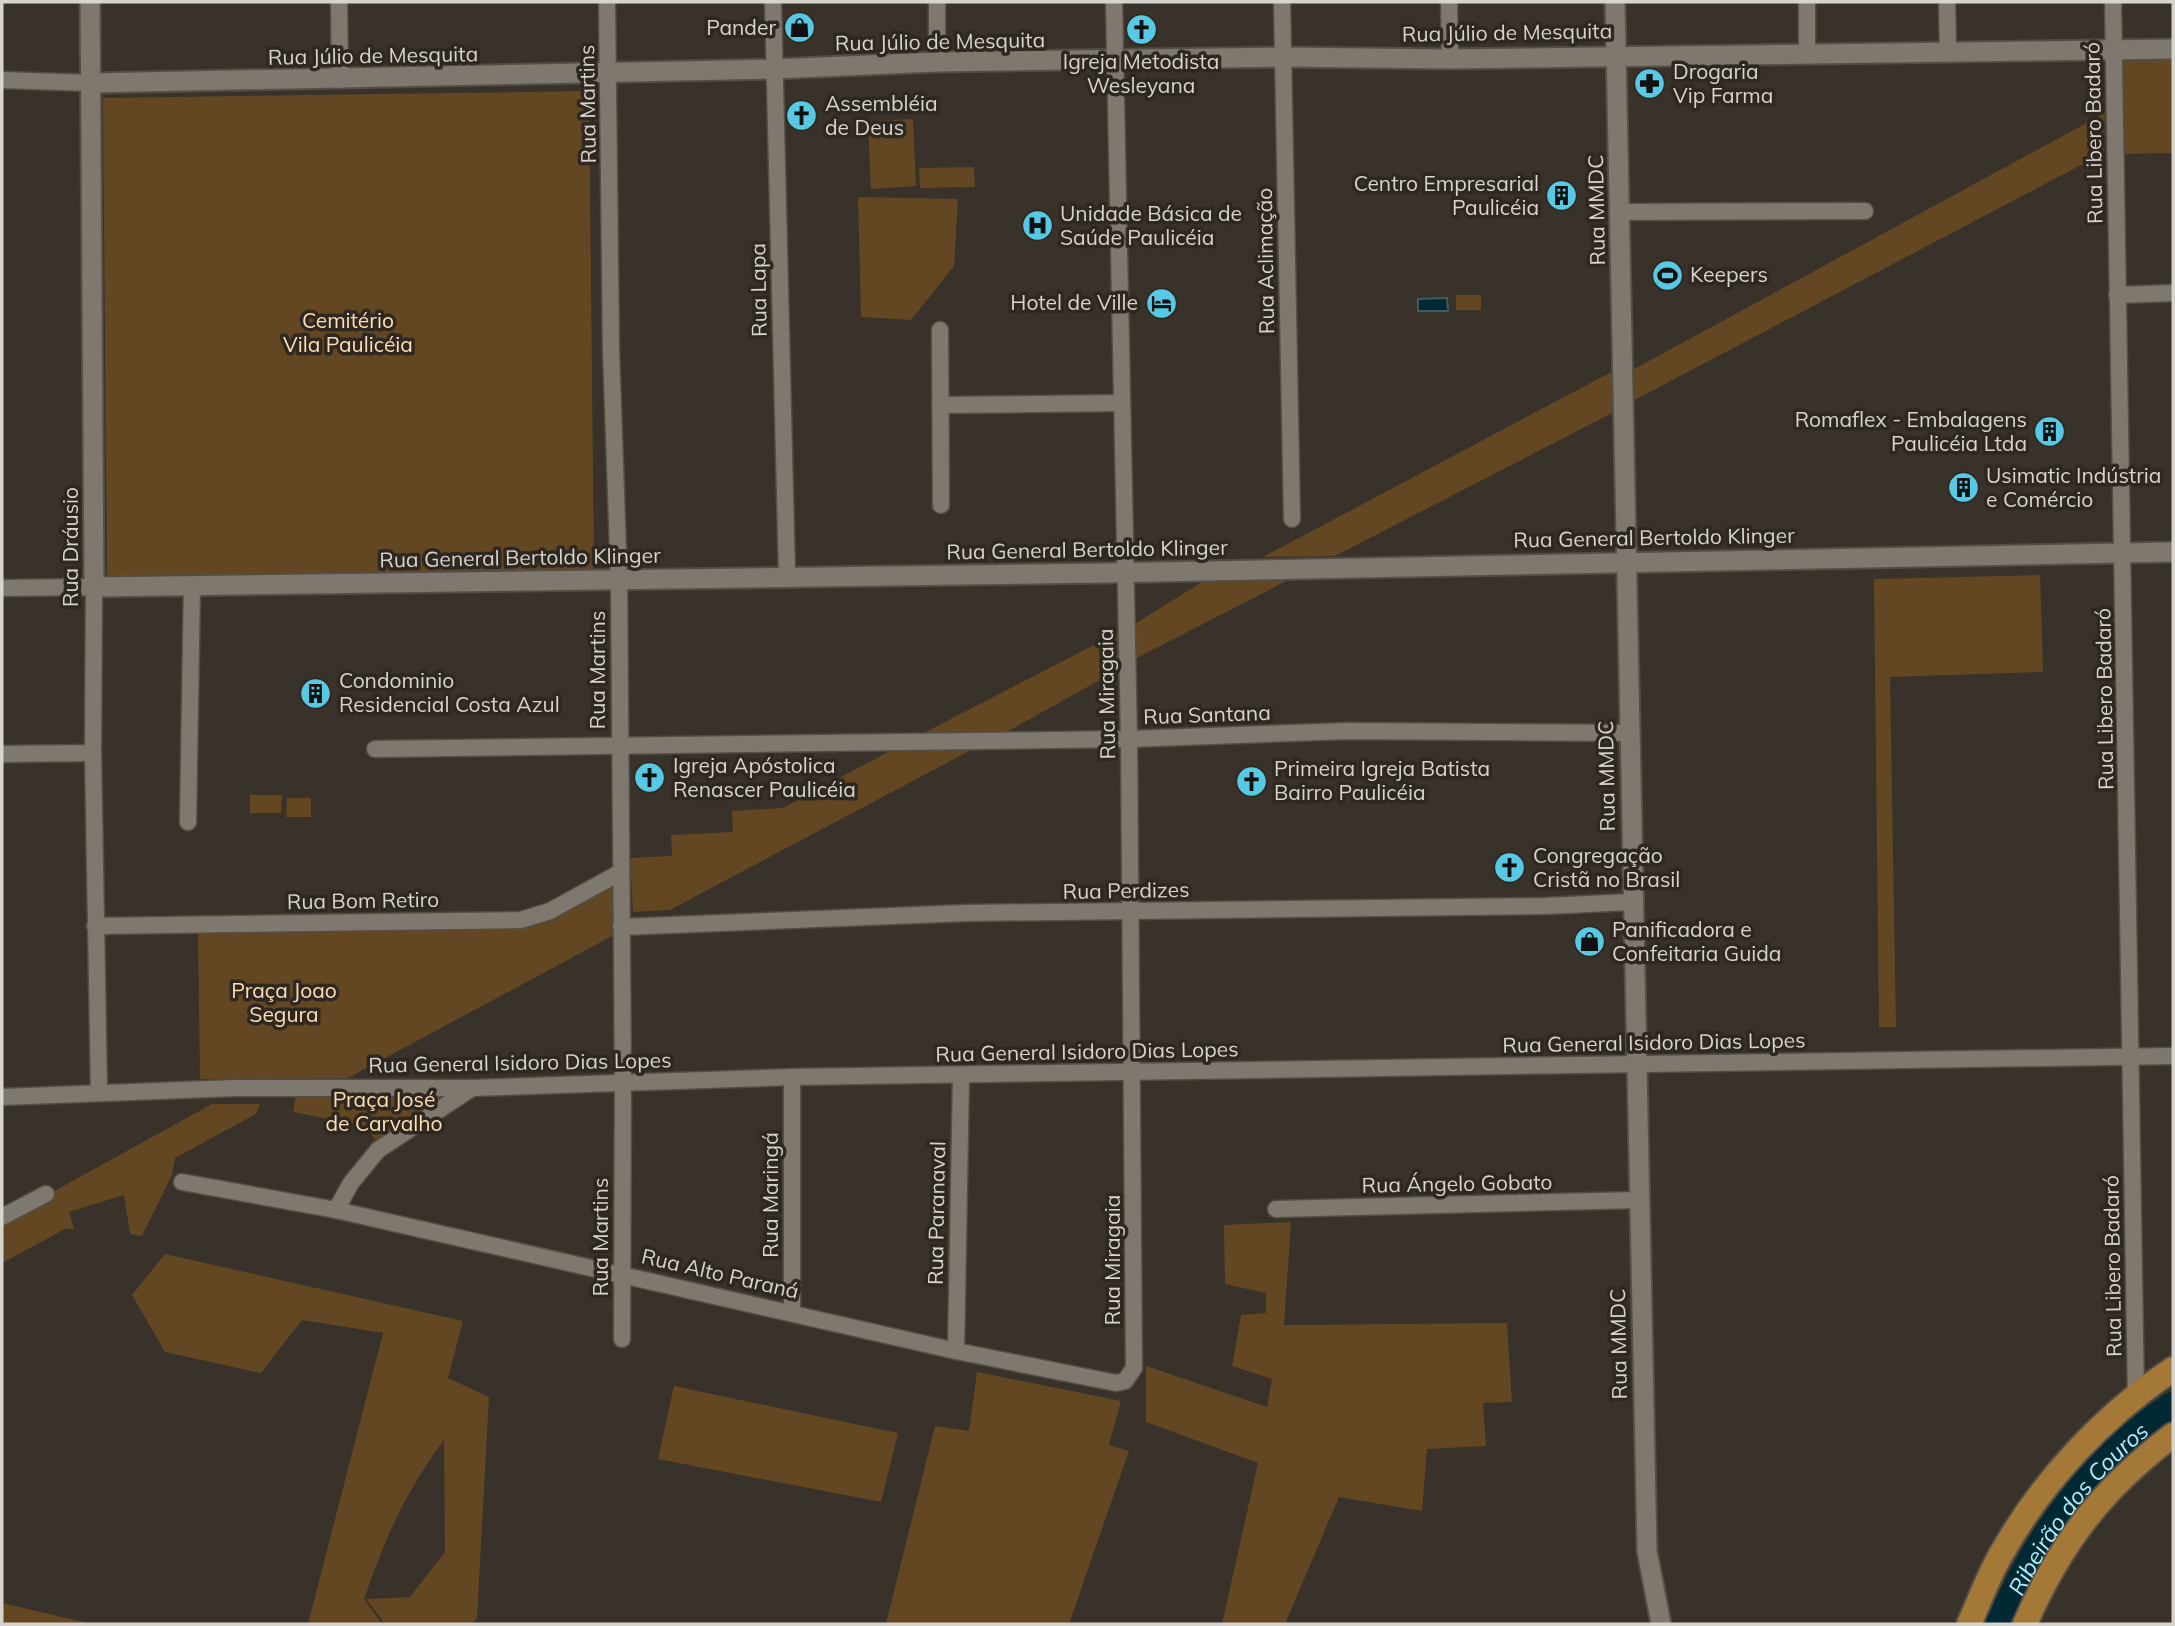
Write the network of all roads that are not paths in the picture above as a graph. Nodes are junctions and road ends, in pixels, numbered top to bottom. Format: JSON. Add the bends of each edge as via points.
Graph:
{"nodes":[{"id":1,"x":90,"y":2,"type":"edge"},
{"id":2,"x":340,"y":2,"type":"edge"},
{"id":3,"x":607,"y":2,"type":"edge"},
{"id":4,"x":773,"y":2,"type":"edge"},
{"id":5,"x":937,"y":2,"type":"edge"},
{"id":6,"x":1114,"y":2,"type":"edge"},
{"id":7,"x":1282,"y":2,"type":"edge"},
{"id":8,"x":1449,"y":2,"type":"edge"},
{"id":9,"x":1615,"y":2,"type":"edge"},
{"id":10,"x":1807,"y":2,"type":"edge"},
{"id":11,"x":1947,"y":2,"type":"edge"},
{"id":12,"x":2113,"y":2,"type":"edge"},
{"id":13,"x":2114,"y":49,"type":"junction"},
{"id":14,"x":2173,"y":49,"type":"edge"},
{"id":15,"x":1948,"y":51,"type":"junction"},
{"id":16,"x":1807,"y":53,"type":"junction"},
{"id":17,"x":1616,"y":55,"type":"junction"},
{"id":18,"x":1283,"y":57,"type":"junction"},
{"id":19,"x":1450,"y":59,"type":"junction"},
{"id":20,"x":1115,"y":61,"type":"junction"},
{"id":21,"x":937,"y":62,"type":"junction"},
{"id":22,"x":775,"y":69,"type":"junction"},
{"id":23,"x":609,"y":73,"type":"junction"},
{"id":24,"x":2,"y":80,"type":"edge"},
{"id":25,"x":340,"y":80,"type":"junction"},
{"id":26,"x":91,"y":83,"type":"junction"},
{"id":27,"x":1865,"y":211,"type":"dead end"},
{"id":28,"x":1620,"y":212,"type":"junction"},
{"id":29,"x":2173,"y":293,"type":"edge"},
{"id":30,"x":2117,"y":295,"type":"junction"},
{"id":31,"x":940,"y":330,"type":"dead end"},
{"id":32,"x":1122,"y":403,"type":"junction"},
{"id":33,"x":940,"y":405,"type":"junction"},
{"id":34,"x":941,"y":505,"type":"dead end"},
{"id":35,"x":1292,"y":519,"type":"dead end"},
{"id":36,"x":2173,"y":552,"type":"edge"},
{"id":37,"x":2124,"y":553,"type":"junction"},
{"id":38,"x":1622,"y":561,"type":"junction"},
{"id":39,"x":1126,"y":572,"type":"junction"},
{"id":40,"x":788,"y":576,"type":"junction"},
{"id":41,"x":619,"y":579,"type":"junction"},
{"id":42,"x":192,"y":585,"type":"junction"},
{"id":43,"x":94,"y":587,"type":"junction"},
{"id":44,"x":2,"y":588,"type":"edge"},
{"id":45,"x":1630,"y":733,"type":"junction"},
{"id":46,"x":1129,"y":739,"type":"junction"},
{"id":47,"x":619,"y":744,"type":"junction"},
{"id":48,"x":375,"y":749,"type":"dead end"},
{"id":49,"x":93,"y":753,"type":"junction"},
{"id":50,"x":2,"y":754,"type":"edge"},
{"id":51,"x":188,"y":822,"type":"dead end"},
{"id":52,"x":621,"y":872,"type":"junction"},
{"id":53,"x":1631,"y":902,"type":"junction"},
{"id":54,"x":1131,"y":912,"type":"junction"},
{"id":55,"x":95,"y":926,"type":"junction"},
{"id":56,"x":621,"y":927,"type":"junction"},
{"id":57,"x":2131,"y":1056,"type":"junction"},
{"id":58,"x":2173,"y":1056,"type":"edge"},
{"id":59,"x":1635,"y":1065,"type":"junction"},
{"id":60,"x":1133,"y":1072,"type":"junction"},
{"id":61,"x":961,"y":1076,"type":"junction"},
{"id":62,"x":792,"y":1077,"type":"junction"},
{"id":63,"x":623,"y":1081,"type":"junction"},
{"id":64,"x":472,"y":1088,"type":"junction"},
{"id":65,"x":99,"y":1093,"type":"junction"},
{"id":66,"x":2,"y":1097,"type":"edge"},
{"id":67,"x":182,"y":1182,"type":"dead end"},
{"id":68,"x":46,"y":1194,"type":"dead end"},
{"id":69,"x":1638,"y":1200,"type":"junction"},
{"id":70,"x":1276,"y":1209,"type":"dead end"},
{"id":71,"x":336,"y":1210,"type":"junction"},
{"id":72,"x":2,"y":1217,"type":"edge"},
{"id":73,"x":622,"y":1272,"type":"junction"},
{"id":74,"x":792,"y":1313,"type":"junction"},
{"id":75,"x":622,"y":1339,"type":"dead end"},
{"id":76,"x":956,"y":1351,"type":"junction"},
{"id":77,"x":2173,"y":1369,"type":"edge"},
{"id":78,"x":1125,"y":1381,"type":"joint"},
{"id":79,"x":2136,"y":1396,"type":"junction"},
{"id":80,"x":2173,"y":1435,"type":"edge"},
{"id":81,"x":1661,"y":1624,"type":"edge"},
{"id":82,"x":1969,"y":1624,"type":"edge"},
{"id":83,"x":2025,"y":1624,"type":"edge"}],
"edges":[{"from":1,"to":26,"type":"street","name":"Rua Dráusio"},
{"from":2,"to":25,"type":"street"},
{"from":3,"to":23,"type":"street","name":"Rua Martins"},
{"from":4,"to":22,"type":"street","name":"Rua Lapa"},
{"from":5,"to":21,"type":"street"},
{"from":6,"to":20,"type":"street","name":"Rua Miragaia"},
{"from":7,"to":18,"type":"street","name":"Rua Aclimação"},
{"from":8,"to":19,"type":"street"},
{"from":9,"to":17,"type":"street","name":"Rua MMDC"},
{"from":10,"to":16,"type":"street"},
{"from":11,"to":15,"type":"street"},
{"from":12,"to":13,"type":"street","name":"Rua Libero Badaró"},
{"from":13,"to":14,"type":"street","name":"Rua Júlio de Mesquita"},
{"from":13,"to":15,"type":"street","name":"Rua Júlio de Mesquita"},
{"from":13,"to":30,"type":"street","name":"Rua Libero Badaró"},
{"from":15,"to":16,"type":"street","name":"Rua Júlio de Mesquita"},
{"from":16,"to":17,"type":"street","name":"Rua Júlio de Mesquita"},
{"from":17,"to":19,"type":"street","name":"Rua Júlio de Mesquita"},
{"from":17,"to":28,"type":"street","name":"Rua MMDC"},
{"from":18,"to":19,"type":"street","name":"Rua Júlio de Mesquita"},
{"from":18,"to":20,"type":"street","name":"Rua Júlio de Mesquita"},
{"from":18,"to":35,"type":"street","name":"Rua Aclimação"},
{"from":20,"to":21,"type":"street","name":"Rua Júlio de Mesquita"},
{"from":20,"to":32,"type":"street","name":"Rua Miragaia"},
{"from":21,"to":22,"type":"street","name":"Rua Júlio de Mesquita"},
{"from":22,"to":23,"type":"street","name":"Rua Júlio de Mesquita"},
{"from":22,"to":40,"type":"street","name":"Rua Lapa"},
{"from":23,"to":25,"type":"street","name":"Rua Júlio de Mesquita"},
{"from":23,"to":41,"type":"street","name":"Rua Martins"},
{"from":24,"to":26,"type":"street","name":"Rua Júlio de Mesquita"},
{"from":25,"to":26,"type":"street","name":"Rua Júlio de Mesquita"},
{"from":26,"to":43,"type":"street","name":"Rua Dráusio"},
{"from":27,"to":28,"type":"street"},
{"from":28,"to":38,"type":"street","name":"Rua MMDC"},
{"from":29,"to":30,"type":"street"},
{"from":30,"to":37,"type":"street","name":"Rua Libero Badaró"},
{"from":31,"to":33,"type":"street"},
{"from":32,"to":33,"type":"street"},
{"from":32,"to":39,"type":"street","name":"Rua Miragaia"},
{"from":33,"to":34,"type":"street"},
{"from":36,"to":37,"type":"street","name":"Rua General Bertoldo Klinger"},
{"from":37,"to":38,"type":"street","name":"Rua General Bertoldo Klinger"},
{"from":37,"to":57,"type":"street","name":"Rua Libero Badaró"},
{"from":38,"to":39,"type":"street","name":"Rua General Bertoldo Klinger"},
{"from":38,"to":45,"type":"street","name":"Rua MMDC"},
{"from":39,"to":40,"type":"street","name":"Rua General Bertoldo Klinger"},
{"from":39,"to":46,"type":"street","name":"Rua Miragaia"},
{"from":40,"to":41,"type":"street","name":"Rua General Bertoldo Klinger"},
{"from":41,"to":42,"type":"street","name":"Rua General Bertoldo Klinger"},
{"from":41,"to":47,"type":"street","name":"Rua Martins"},
{"from":42,"to":43,"type":"street","name":"Rua General Bertoldo Klinger"},
{"from":42,"to":51,"type":"street"},
{"from":43,"to":44,"type":"street","name":"Rua General Bertoldo Klinger"},
{"from":43,"to":49,"type":"street","name":"Rua Dráusio"},
{"from":45,"to":46,"type":"street","name":"Rua Santana","via":[[1348,731]]},
{"from":45,"to":53,"type":"street","name":"Rua MMDC"},
{"from":46,"to":47,"type":"street","name":"Rua Santana"},
{"from":46,"to":54,"type":"street","name":"Rua Miragaia"},
{"from":47,"to":48,"type":"street","name":"Rua Santana"},
{"from":47,"to":52,"type":"street","name":"Rua Martins"},
{"from":49,"to":50,"type":"street"},
{"from":49,"to":55,"type":"street","name":"Rua Dráusio"},
{"from":52,"to":55,"type":"street","name":"Rua Bom Retiro","via":[[550,911],[521,920]]},
{"from":52,"to":56,"type":"street","name":"Rua Martins"},
{"from":53,"to":54,"type":"street","name":"Rua Perdizes"},
{"from":53,"to":59,"type":"street","name":"Rua MMDC"},
{"from":54,"to":56,"type":"street","name":"Rua Perdizes","via":[[966,913]]},
{"from":54,"to":60,"type":"street","name":"Rua Miragaia"},
{"from":55,"to":65,"type":"street","name":"Rua Dráusio"},
{"from":56,"to":63,"type":"street","name":"Rua Martins"},
{"from":57,"to":58,"type":"street","name":"Rua General Isidoro Dias Lopes"},
{"from":57,"to":59,"type":"street","name":"Rua General Isidoro Dias Lopes"},
{"from":57,"to":79,"type":"street","name":"Rua Libero Badaró"},
{"from":59,"to":60,"type":"street","name":"Rua General Isidoro Dias Lopes"},
{"from":59,"to":69,"type":"street","name":"Rua MMDC"},
{"from":60,"to":61,"type":"street","name":"Rua General Isidoro Dias Lopes"},
{"from":60,"to":78,"type":"street","name":"Rua Miragaia","via":[[1134,1368]]},
{"from":61,"to":62,"type":"street","name":"Rua General Isidoro Dias Lopes"},
{"from":61,"to":76,"type":"street","name":"Rua Paranaval"},
{"from":62,"to":63,"type":"street","name":"Rua General Isidoro Dias Lopes"},
{"from":62,"to":74,"type":"street","name":"Rua Maringá"},
{"from":63,"to":64,"type":"street","name":"Rua General Isidoro Dias Lopes"},
{"from":63,"to":73,"type":"street","name":"Rua Martins"},
{"from":64,"to":65,"type":"street","name":"Rua General Isidoro Dias Lopes"},
{"from":64,"to":71,"type":"street","via":[[378,1150]]},
{"from":65,"to":66,"type":"street","name":"Rua General Isidoro Dias Lopes"},
{"from":67,"to":71,"type":"street","name":"Rua Alto Paraná"},
{"from":68,"to":72,"type":"street"},
{"from":69,"to":70,"type":"street","name":"Rua Ángelo Gobato"},
{"from":69,"to":81,"type":"street","name":"Rua MMDC","via":[[1647,1550]]},
{"from":71,"to":73,"type":"street","name":"Rua Alto Paraná"},
{"from":73,"to":74,"type":"street","name":"Rua Alto Paraná"},
{"from":73,"to":75,"type":"street","name":"Rua Martins"},
{"from":74,"to":76,"type":"street","name":"Rua Alto Paraná"},
{"from":76,"to":78,"type":"street","name":"Rua Alto Paraná","via":[[1116,1383]]},
{"from":77,"to":79,"type":"highway"},
{"from":79,"to":82,"type":"highway","via":[[2096,1431],[2044,1490],[2000,1556]]},
{"from":80,"to":83,"type":"highway","via":[[2131,1467],[2082,1524],[2045,1577]]}]}
